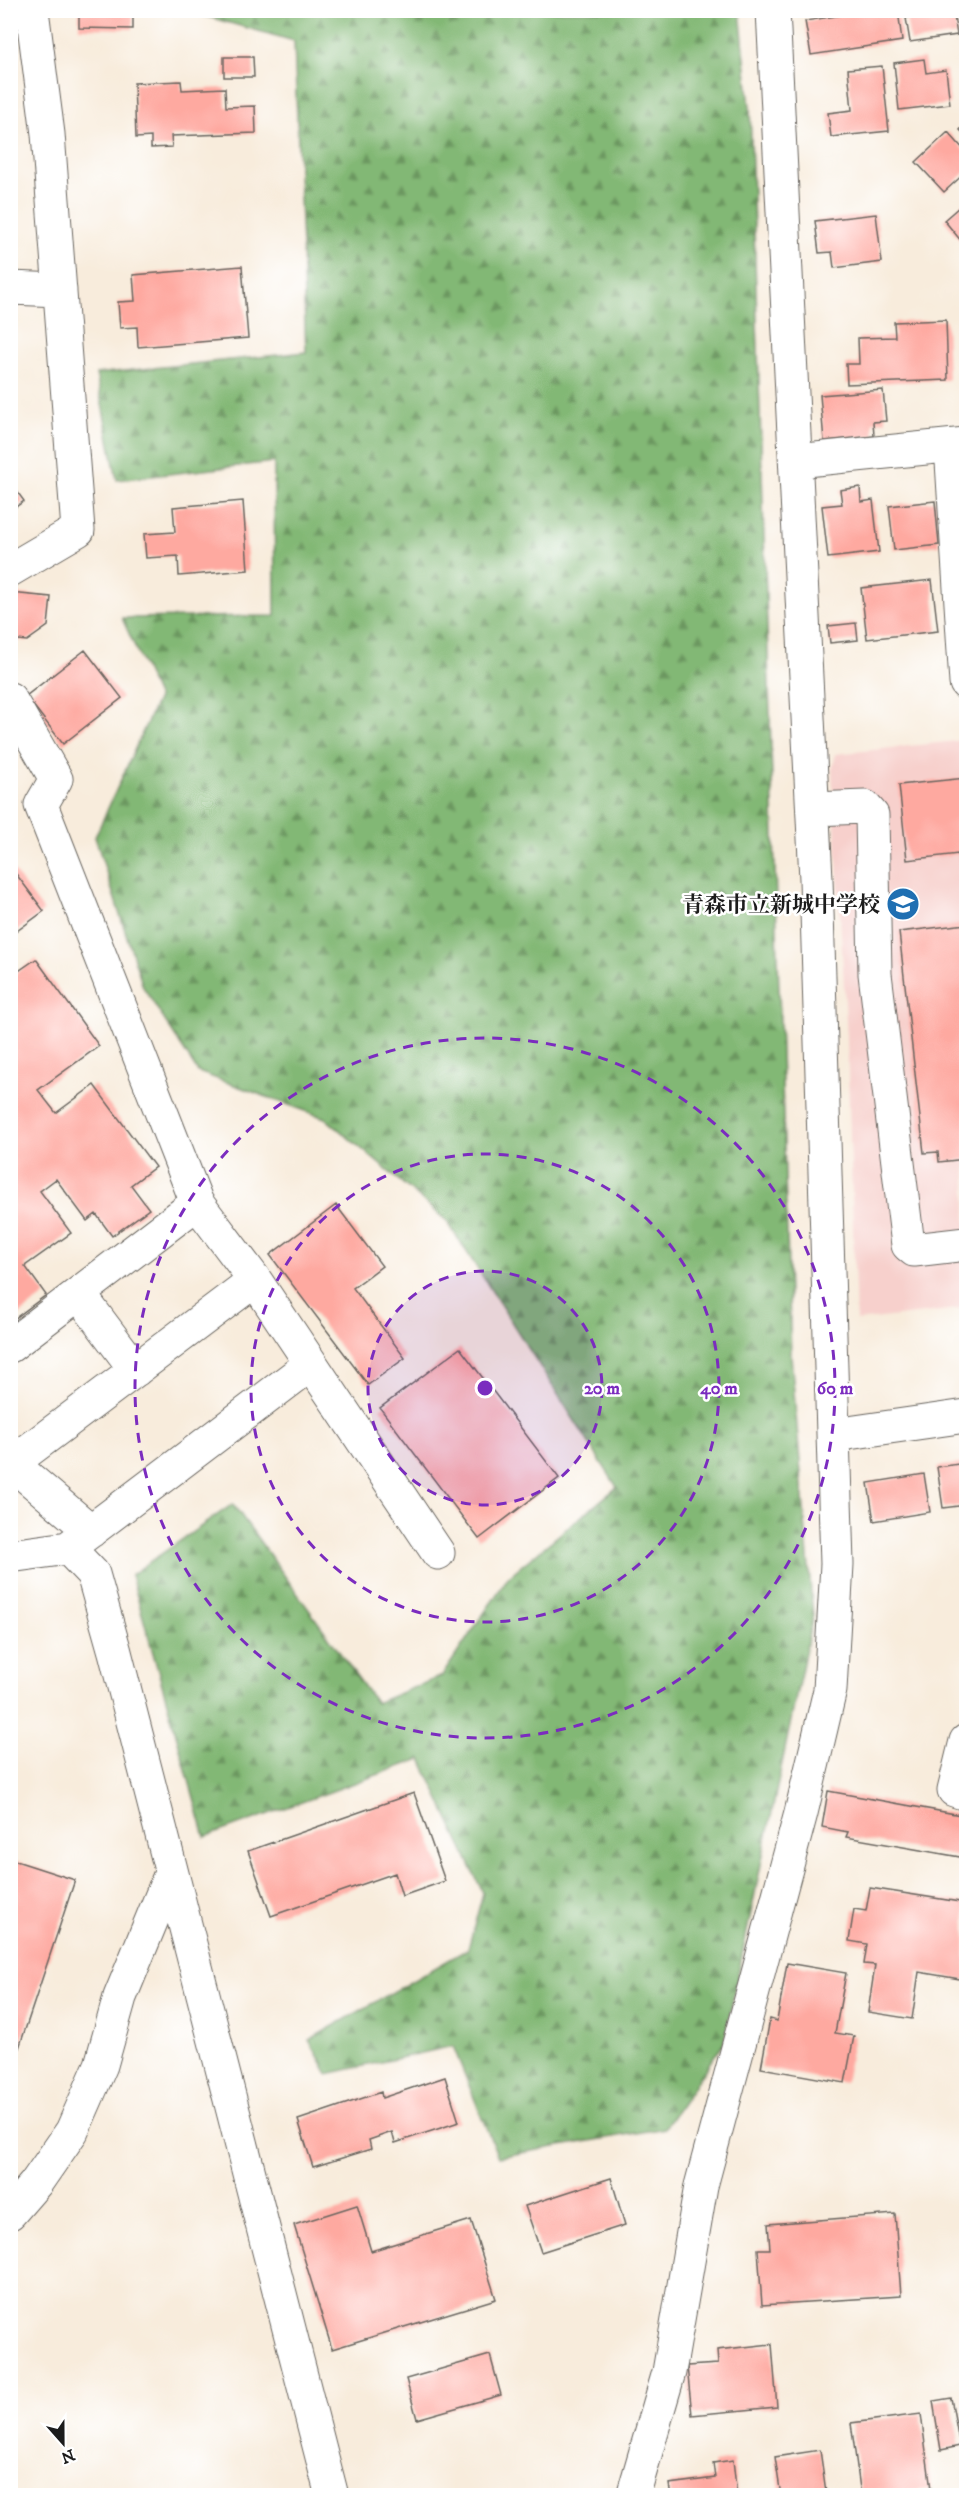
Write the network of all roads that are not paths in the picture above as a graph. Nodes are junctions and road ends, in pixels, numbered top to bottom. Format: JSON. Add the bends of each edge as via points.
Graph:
{"nodes":[{"id":1,"x":33,"y":10,"type":"edge"},
{"id":2,"x":773,"y":10,"type":"edge"},
{"id":3,"x":10,"y":288,"type":"edge"},
{"id":4,"x":60,"y":290,"type":"junction"},
{"id":5,"x":959,"y":445,"type":"edge"},
{"id":6,"x":796,"y":461,"type":"junction"},
{"id":7,"x":10,"y":570,"type":"edge"},
{"id":8,"x":966,"y":683,"type":"edge"},
{"id":9,"x":10,"y":699,"type":"edge"},
{"id":10,"x":813,"y":809,"type":"junction"},
{"id":11,"x":197,"y":1203,"type":"junction"},
{"id":12,"x":966,"y":1244,"type":"edge"},
{"id":13,"x":255,"y":1280,"type":"junction"},
{"id":14,"x":79,"y":1294,"type":"junction"},
{"id":15,"x":10,"y":1346,"type":"edge"},
{"id":16,"x":311,"y":1364,"type":"junction"},
{"id":17,"x":136,"y":1370,"type":"junction"},
{"id":18,"x":966,"y":1416,"type":"edge"},
{"id":19,"x":834,"y":1435,"type":"junction"},
{"id":20,"x":11,"y":1462,"type":"edge"},
{"id":21,"x":79,"y":1540,"type":"junction"},
{"id":22,"x":438,"y":1553,"type":"dead end"},
{"id":23,"x":10,"y":1556,"type":"edge"},
{"id":24,"x":966,"y":1741,"type":"edge"},
{"id":25,"x":966,"y":1794,"type":"edge"},
{"id":26,"x":171,"y":1873,"type":"junction"},
{"id":27,"x":10,"y":2213,"type":"edge"},
{"id":28,"x":332,"y":2496,"type":"edge"},
{"id":29,"x":633,"y":2496,"type":"edge"}],
"edges":[{"from":1,"to":4,"type":"street","via":[[48,134]]},
{"from":2,"to":6,"type":"street"},
{"from":3,"to":4,"type":"street"},
{"from":4,"to":7,"type":"street","via":[[78,530]]},
{"from":5,"to":6,"type":"street"},
{"from":5,"to":8,"type":"street"},
{"from":6,"to":10,"type":"street"},
{"from":9,"to":11,"type":"street","via":[[56,779],[41,805]]},
{"from":10,"to":12,"type":"street","via":[[865,807],[872,815],[875,974],[908,1245],[914,1250]]},
{"from":10,"to":19,"type":"street"},
{"from":11,"to":13,"type":"street"},
{"from":11,"to":14,"type":"street"},
{"from":13,"to":16,"type":"street"},
{"from":13,"to":17,"type":"street"},
{"from":14,"to":15,"type":"street"},
{"from":14,"to":17,"type":"street"},
{"from":16,"to":21,"type":"street"},
{"from":16,"to":22,"type":"street"},
{"from":17,"to":20,"type":"street"},
{"from":18,"to":19,"type":"street"},
{"from":19,"to":29,"type":"street","via":[[837,1564],[830,1690],[701,2186],[669,2372]]},
{"from":20,"to":21,"type":"street"},
{"from":21,"to":23,"type":"street"},
{"from":21,"to":26,"type":"street","via":[[115,1652]]},
{"from":24,"to":25,"type":"street","via":[[954,1790]]},
{"from":26,"to":27,"type":"street","via":[[120,1997],[101,2065],[72,2131]]},
{"from":26,"to":28,"type":"street"}]}
